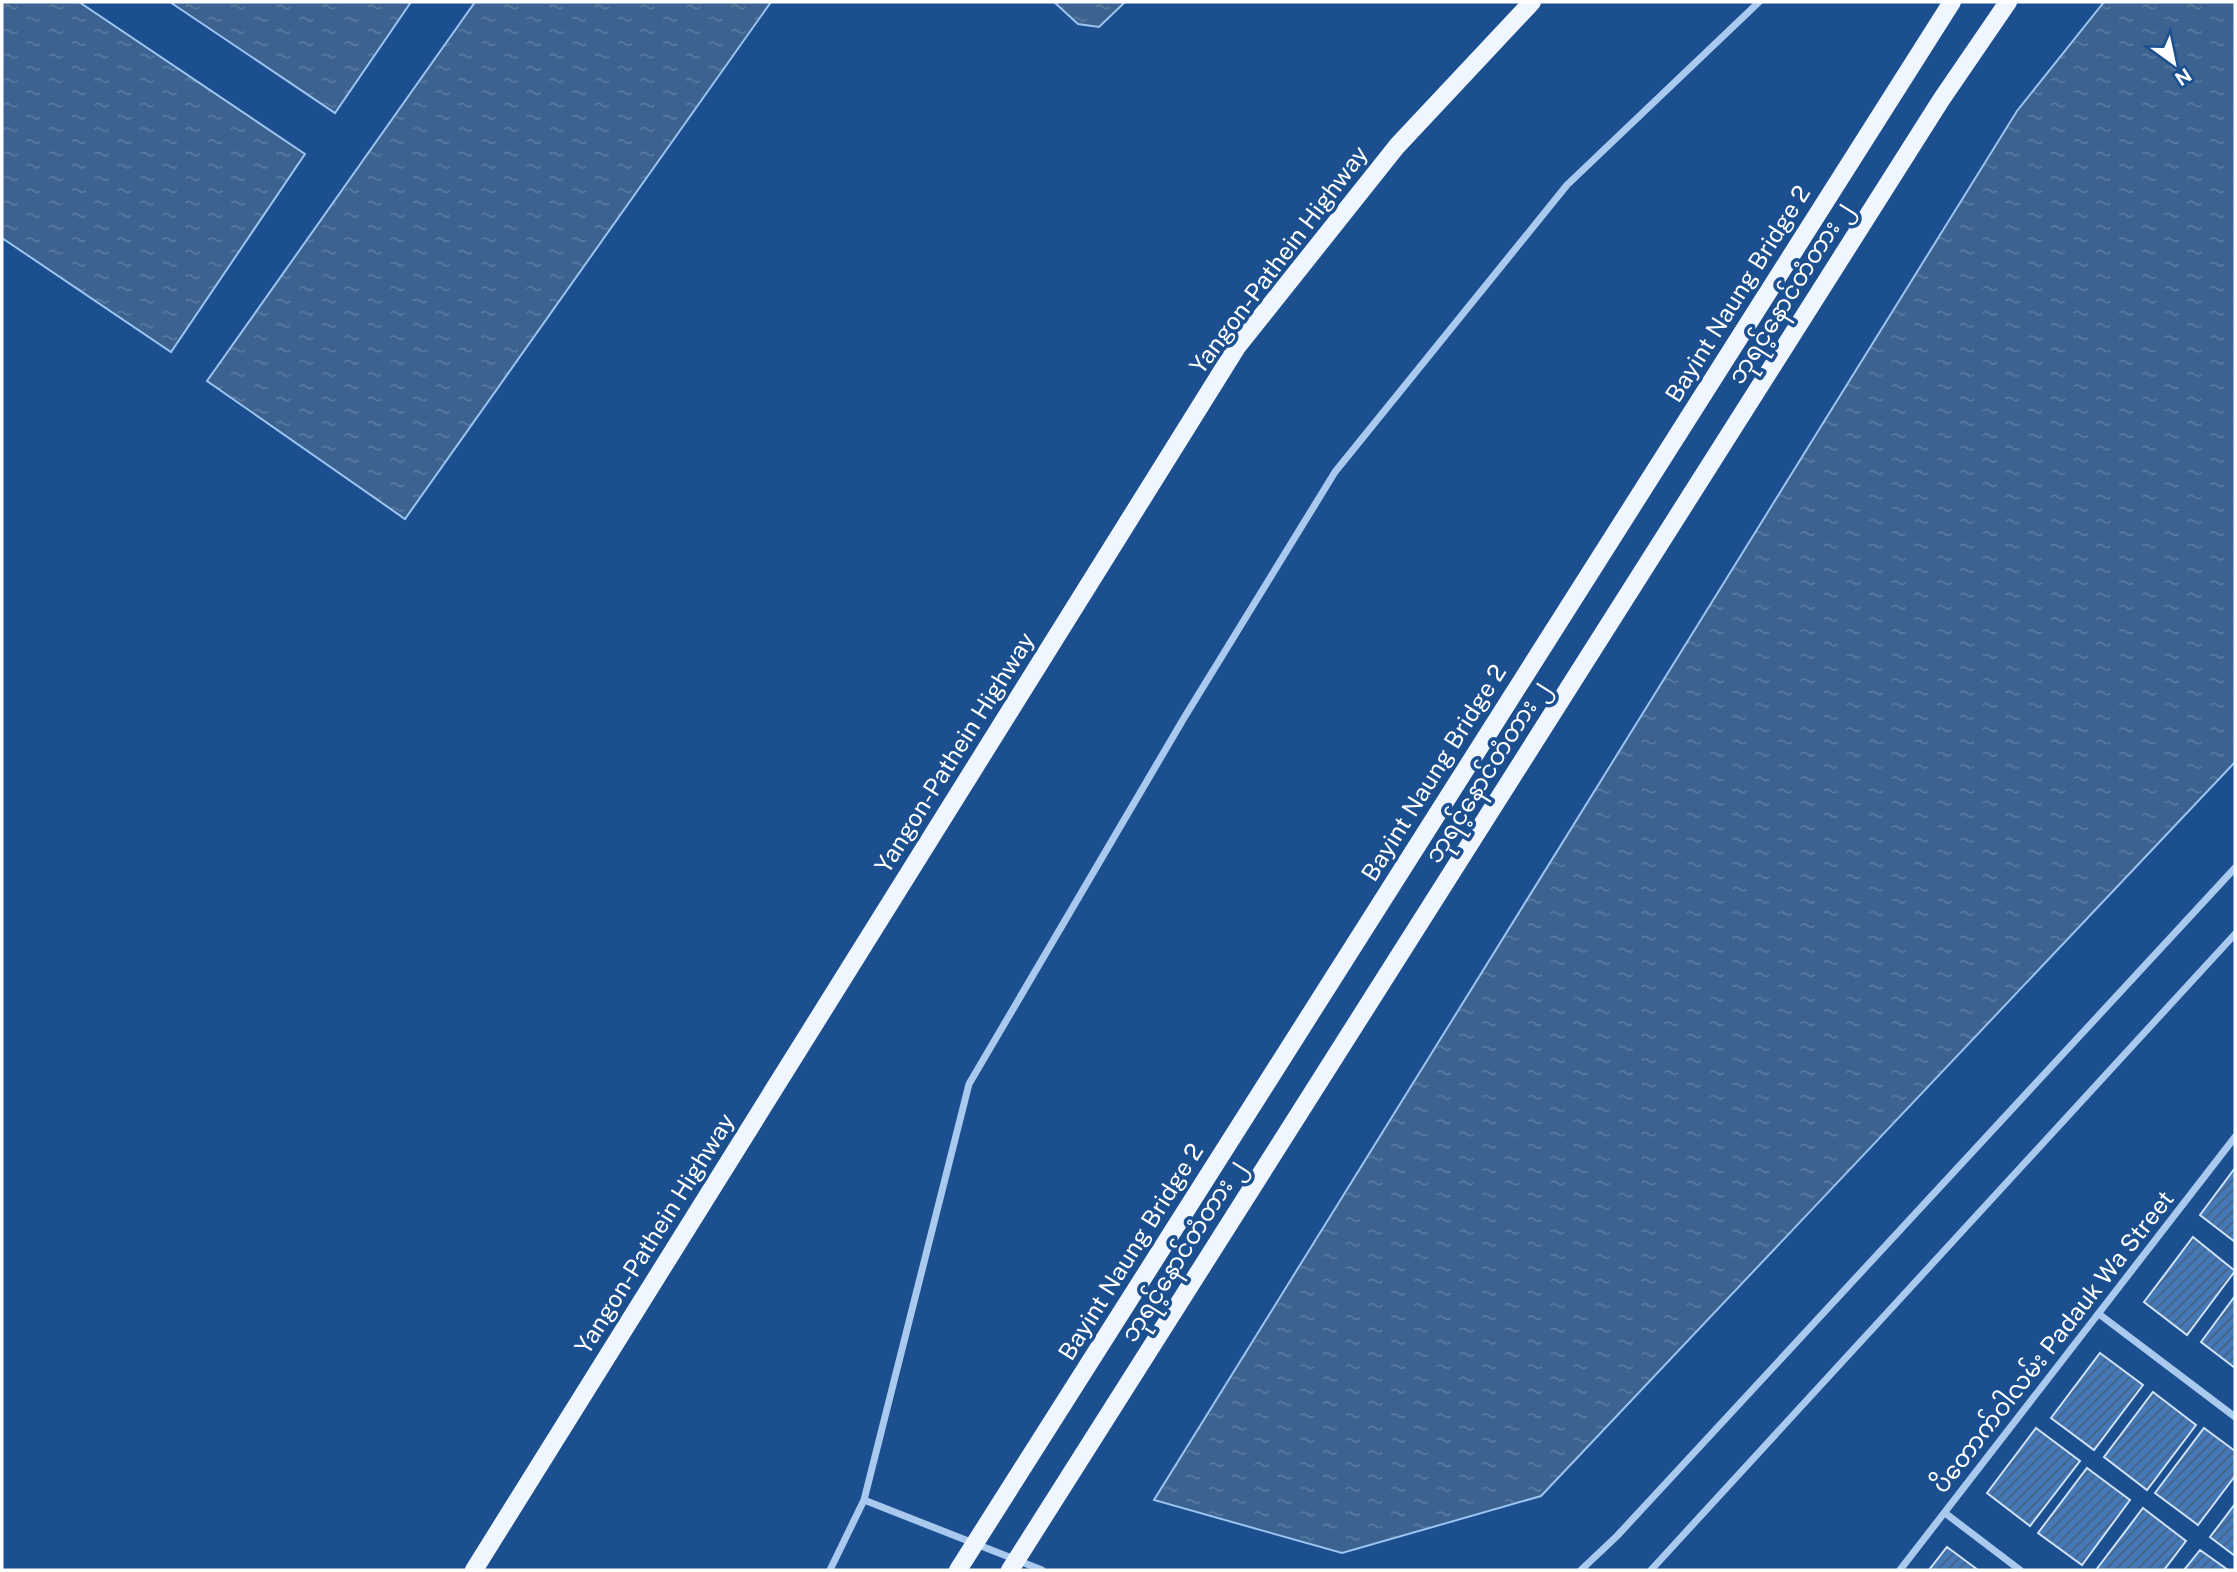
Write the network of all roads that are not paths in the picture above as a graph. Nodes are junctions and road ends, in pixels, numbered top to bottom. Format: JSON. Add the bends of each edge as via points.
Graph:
{"nodes":[{"id":1,"x":1532,"y":2,"type":"edge"},
{"id":2,"x":1759,"y":2,"type":"edge"},
{"id":3,"x":1952,"y":2,"type":"edge"},
{"id":4,"x":2008,"y":2,"type":"edge"},
{"id":5,"x":2235,"y":868,"type":"edge"},
{"id":6,"x":2235,"y":934,"type":"edge"},
{"id":7,"x":2235,"y":1137,"type":"edge"},
{"id":8,"x":2099,"y":1314,"type":"junction"},
{"id":9,"x":2235,"y":1417,"type":"edge"},
{"id":10,"x":864,"y":1500,"type":"junction"},
{"id":11,"x":1945,"y":1513,"type":"junction"},
{"id":12,"x":474,"y":1570,"type":"edge"},
{"id":13,"x":830,"y":1570,"type":"edge"},
{"id":14,"x":958,"y":1570,"type":"edge"},
{"id":15,"x":1010,"y":1570,"type":"edge"},
{"id":16,"x":1042,"y":1570,"type":"edge"},
{"id":17,"x":1581,"y":1570,"type":"edge"},
{"id":18,"x":1651,"y":1570,"type":"edge"},
{"id":19,"x":1900,"y":1570,"type":"edge"},
{"id":20,"x":2020,"y":1570,"type":"edge"}],
"edges":[{"from":1,"to":12,"type":"main road","name":"Yangon-Pathein Highway","via":[[1397,146],[1237,347]]},
{"from":2,"to":10,"type":"street","via":[[1567,185],[1335,472],[1184,718],[970,1084]]},
{"from":3,"to":14,"type":"main road","name":"Bayint Naung Bridge 2","bridge":true},
{"from":4,"to":15,"type":"main road","name":"ဘုရင့်နောင်တံတား ၂","bridge":true,"via":[[1941,100]]},
{"from":5,"to":17,"type":"street"},
{"from":6,"to":18,"type":"street"},
{"from":7,"to":8,"type":"street","name":"ပိတောက်ဝါလမ်း Padauk Wa Street"},
{"from":8,"to":9,"type":"street"},
{"from":8,"to":11,"type":"street","name":"ပိတောက်ဝါလမ်း Padauk Wa Street"},
{"from":10,"to":13,"type":"street"},
{"from":10,"to":16,"type":"street"},
{"from":11,"to":19,"type":"street","name":"ပိတောက်ဝါလမ်း Padauk Wa Street"},
{"from":11,"to":20,"type":"street"}]}
